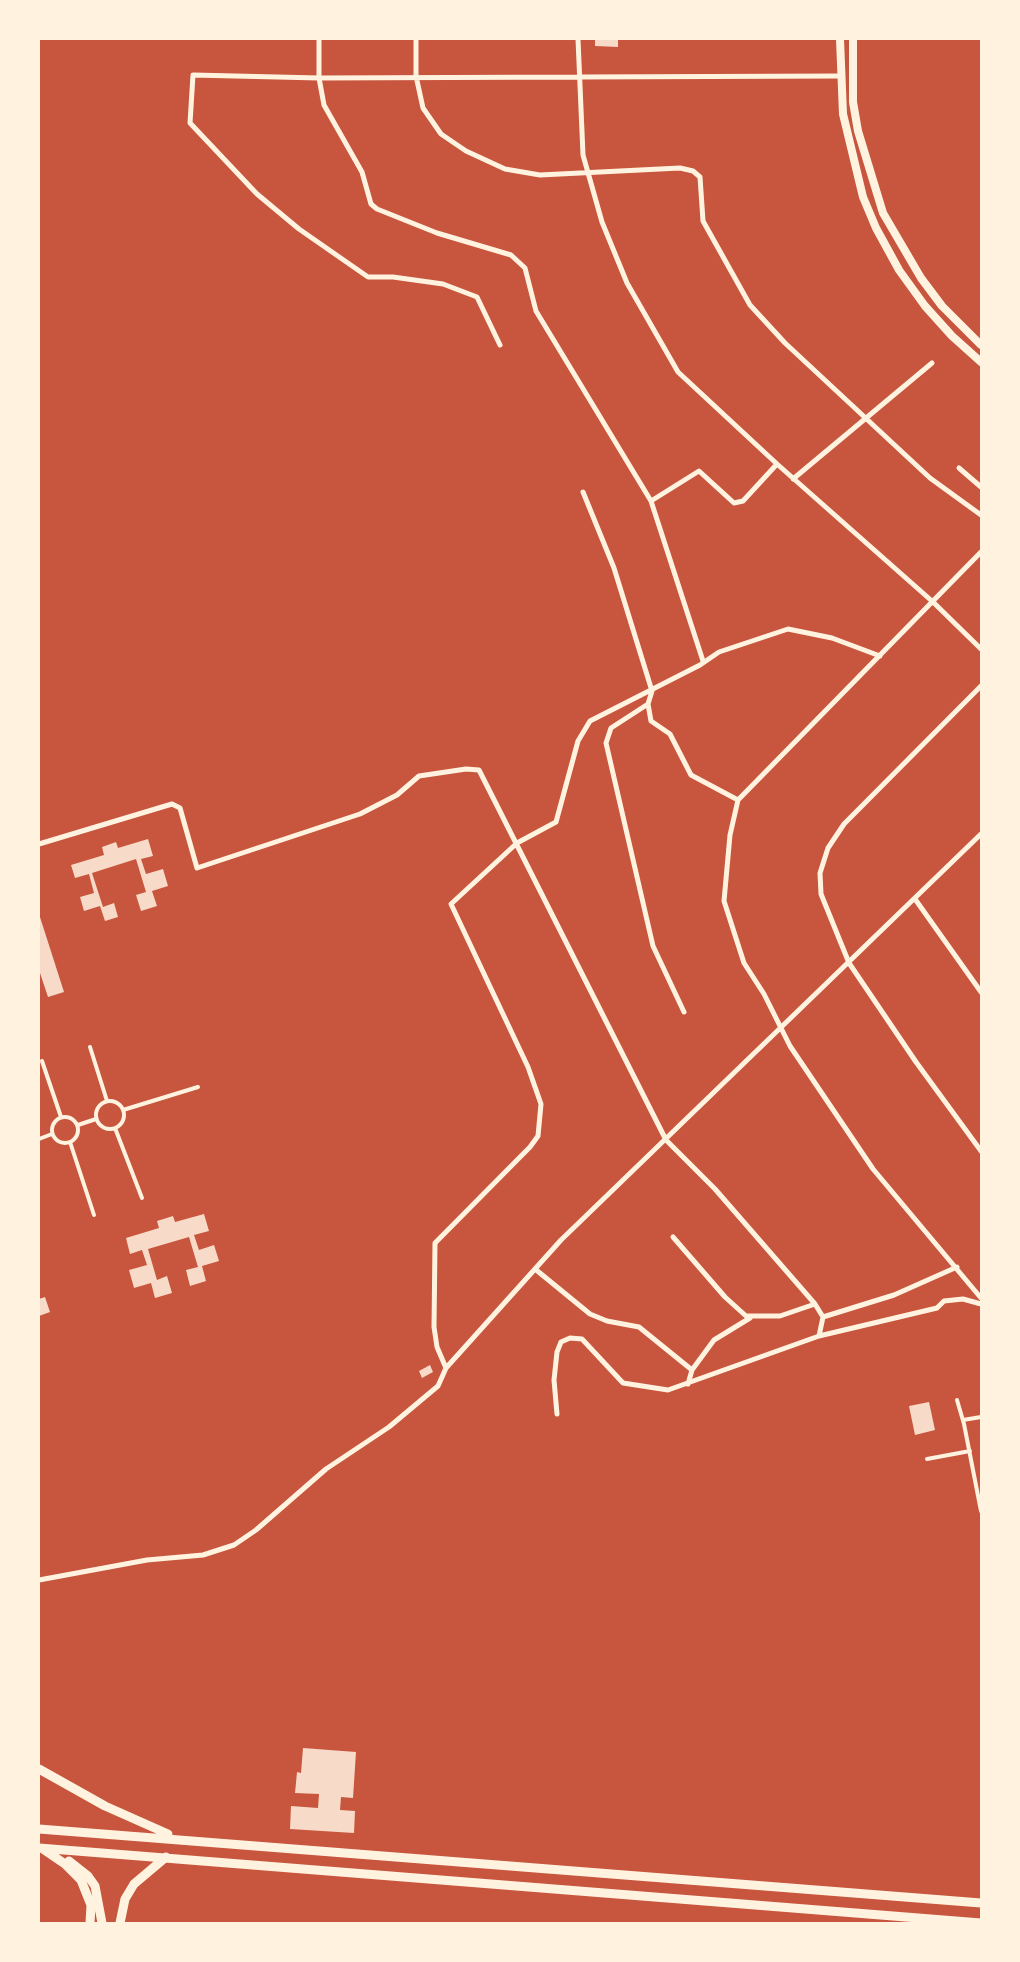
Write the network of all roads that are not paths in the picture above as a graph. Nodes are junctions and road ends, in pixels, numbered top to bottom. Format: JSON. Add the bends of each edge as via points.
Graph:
{"nodes":[{"id":1,"x":319,"y":39,"type":"edge"},
{"id":2,"x":416,"y":39,"type":"edge"},
{"id":3,"x":578,"y":39,"type":"edge"},
{"id":4,"x":840,"y":39,"type":"edge"},
{"id":5,"x":853,"y":39,"type":"edge"},
{"id":6,"x":416,"y":76,"type":"junction"},
{"id":7,"x":578,"y":76,"type":"junction"},
{"id":8,"x":840,"y":76,"type":"junction"},
{"id":9,"x":319,"y":78,"type":"junction"},
{"id":10,"x":588,"y":172,"type":"junction"},
{"id":11,"x":500,"y":345,"type":"dead end"},
{"id":12,"x":981,"y":345,"type":"edge"},
{"id":13,"x":981,"y":362,"type":"edge"},
{"id":14,"x":932,"y":363,"type":"dead end"},
{"id":15,"x":867,"y":418,"type":"junction"},
{"id":16,"x":777,"y":464,"type":"junction"},
{"id":17,"x":959,"y":468,"type":"dead end"},
{"id":18,"x":793,"y":479,"type":"junction"},
{"id":19,"x":981,"y":487,"type":"edge"},
{"id":20,"x":583,"y":492,"type":"dead end"},
{"id":21,"x":651,"y":501,"type":"junction"},
{"id":22,"x":981,"y":515,"type":"edge"},
{"id":23,"x":981,"y":552,"type":"edge"},
{"id":24,"x":933,"y":602,"type":"junction"},
{"id":25,"x":981,"y":649,"type":"edge"},
{"id":26,"x":880,"y":656,"type":"junction"},
{"id":27,"x":703,"y":661,"type":"junction"},
{"id":28,"x":981,"y":686,"type":"edge"},
{"id":29,"x":652,"y":691,"type":"junction"},
{"id":30,"x":648,"y":704,"type":"junction"},
{"id":31,"x":738,"y":800,"type":"junction"},
{"id":32,"x":981,"y":834,"type":"edge"},
{"id":33,"x":517,"y":843,"type":"junction"},
{"id":34,"x":39,"y":844,"type":"edge"},
{"id":35,"x":915,"y":899,"type":"junction"},
{"id":36,"x":849,"y":963,"type":"junction"},
{"id":37,"x":981,"y":992,"type":"edge"},
{"id":38,"x":684,"y":1012,"type":"dead end"},
{"id":39,"x":782,"y":1029,"type":"junction"},
{"id":40,"x":90,"y":1047,"type":"dead end"},
{"id":41,"x":42,"y":1061,"type":"dead end"},
{"id":42,"x":198,"y":1087,"type":"dead end"},
{"id":43,"x":106,"y":1101,"type":"junction"},
{"id":44,"x":123,"y":1110,"type":"junction"},
{"id":45,"x":61,"y":1117,"type":"junction"},
{"id":46,"x":96,"y":1119,"type":"junction"},
{"id":47,"x":78,"y":1125,"type":"junction"},
{"id":48,"x":115,"y":1128,"type":"junction"},
{"id":49,"x":52,"y":1134,"type":"junction"},
{"id":50,"x":39,"y":1139,"type":"edge"},
{"id":51,"x":666,"y":1140,"type":"junction"},
{"id":52,"x":70,"y":1142,"type":"junction"},
{"id":53,"x":981,"y":1151,"type":"edge"},
{"id":54,"x":142,"y":1198,"type":"dead end"},
{"id":55,"x":94,"y":1215,"type":"dead end"},
{"id":56,"x":673,"y":1237,"type":"dead end"},
{"id":57,"x":957,"y":1267,"type":"junction"},
{"id":58,"x":535,"y":1269,"type":"junction"},
{"id":59,"x":981,"y":1298,"type":"edge"},
{"id":60,"x":814,"y":1304,"type":"junction"},
{"id":61,"x":981,"y":1305,"type":"edge"},
{"id":62,"x":754,"y":1317,"type":"junction"},
{"id":63,"x":823,"y":1317,"type":"junction"},
{"id":64,"x":819,"y":1336,"type":"junction"},
{"id":65,"x":446,"y":1368,"type":"junction"},
{"id":66,"x":692,"y":1370,"type":"junction"},
{"id":67,"x":688,"y":1384,"type":"junction"},
{"id":68,"x":957,"y":1400,"type":"dead end"},
{"id":69,"x":557,"y":1413,"type":"dead end"},
{"id":70,"x":981,"y":1417,"type":"edge"},
{"id":71,"x":963,"y":1420,"type":"junction"},
{"id":72,"x":970,"y":1451,"type":"junction"},
{"id":73,"x":927,"y":1459,"type":"dead end"},
{"id":74,"x":981,"y":1511,"type":"edge"},
{"id":75,"x":39,"y":1580,"type":"edge"},
{"id":76,"x":39,"y":1769,"type":"edge"},
{"id":77,"x":39,"y":1828,"type":"edge"},
{"id":78,"x":176,"y":1837,"type":"junction"},
{"id":79,"x":40,"y":1848,"type":"edge"},
{"id":80,"x":53,"y":1849,"type":"junction"},
{"id":81,"x":166,"y":1857,"type":"junction"},
{"id":82,"x":981,"y":1903,"type":"edge"},
{"id":83,"x":90,"y":1923,"type":"edge"},
{"id":84,"x":102,"y":1923,"type":"edge"},
{"id":85,"x":120,"y":1923,"type":"edge"},
{"id":86,"x":981,"y":1923,"type":"edge"}],
"edges":[{"from":1,"to":9,"type":"street"},
{"from":2,"to":6,"type":"street"},
{"from":3,"to":7,"type":"street"},
{"from":4,"to":8,"type":"main road"},
{"from":5,"to":12,"type":"main road","via":[[858,130],[883,213],[921,278],[942,306]]},
{"from":6,"to":7,"type":"street"},
{"from":6,"to":9,"type":"street"},
{"from":6,"to":10,"type":"street","via":[[430,122],[466,152],[523,173]]},
{"from":7,"to":8,"type":"street"},
{"from":7,"to":10,"type":"street","via":[[583,155]]},
{"from":8,"to":13,"type":"main road","via":[[843,114],[854,163],[876,228],[925,306]]},
{"from":9,"to":11,"type":"street","via":[[193,75],[190,123],[257,194],[299,229],[368,276],[443,284],[477,297]]},
{"from":9,"to":21,"type":"street","via":[[324,105],[362,172],[371,204],[437,233],[511,255],[525,268],[536,311]]},
{"from":10,"to":15,"type":"street","via":[[680,168],[700,177],[703,221],[750,305],[785,343]]},
{"from":10,"to":16,"type":"street","via":[[602,222],[627,283],[678,372]]},
{"from":14,"to":15,"type":"street"},
{"from":15,"to":18,"type":"street"},
{"from":15,"to":22,"type":"street","via":[[930,478]]},
{"from":16,"to":18,"type":"street"},
{"from":16,"to":21,"type":"street","via":[[743,501],[734,503],[699,471]]},
{"from":17,"to":19,"type":"street"},
{"from":18,"to":24,"type":"street"},
{"from":20,"to":29,"type":"street","via":[[614,568]]},
{"from":21,"to":27,"type":"street"},
{"from":23,"to":24,"type":"street"},
{"from":24,"to":25,"type":"street"},
{"from":24,"to":26,"type":"street"},
{"from":26,"to":27,"type":"street","via":[[832,638],[788,629]]},
{"from":26,"to":31,"type":"street"},
{"from":27,"to":29,"type":"street"},
{"from":28,"to":36,"type":"street","via":[[844,824],[828,848],[820,873],[821,894]]},
{"from":29,"to":30,"type":"street"},
{"from":29,"to":33,"type":"street","via":[[590,721],[578,741],[556,822]]},
{"from":30,"to":31,"type":"street","via":[[651,721],[670,734],[691,775]]},
{"from":30,"to":38,"type":"street","via":[[612,728],[606,743],[653,946]]},
{"from":31,"to":39,"type":"street","via":[[730,835],[724,901],[744,963]]},
{"from":32,"to":35,"type":"street"},
{"from":33,"to":34,"type":"street","via":[[479,770],[466,769],[419,776],[397,795],[360,814],[197,868],[180,808],[172,804]]},
{"from":33,"to":51,"type":"street"},
{"from":33,"to":65,"type":"street","via":[[451,904],[528,1067],[541,1104],[541,1123],[530,1147],[435,1243],[434,1327]]},
{"from":35,"to":36,"type":"street"},
{"from":35,"to":37,"type":"street"},
{"from":36,"to":39,"type":"street"},
{"from":36,"to":53,"type":"street"},
{"from":39,"to":51,"type":"street"},
{"from":39,"to":57,"type":"street","via":[[873,1169]]},
{"from":40,"to":43,"type":"street"},
{"from":41,"to":45,"type":"street"},
{"from":42,"to":44,"type":"street"},
{"from":43,"to":44,"type":"street","via":[[117,1102]]},
{"from":43,"to":46,"type":"street","via":[[97,1108]]},
{"from":44,"to":48,"type":"street","via":[[123,1121]]},
{"from":45,"to":47,"type":"street","via":[[71,1118]]},
{"from":45,"to":49,"type":"street","via":[[53,1124]]},
{"from":46,"to":47,"type":"street"},
{"from":46,"to":48,"type":"street","via":[[104,1128]]},
{"from":47,"to":52,"type":"street","via":[[77,1135]]},
{"from":48,"to":54,"type":"street"},
{"from":49,"to":50,"type":"street"},
{"from":49,"to":52,"type":"street","via":[[59,1142]]},
{"from":51,"to":58,"type":"street"},
{"from":51,"to":60,"type":"street","via":[[716,1189]]},
{"from":52,"to":55,"type":"street"},
{"from":56,"to":62,"type":"street","via":[[725,1297],[746,1316]]},
{"from":57,"to":59,"type":"street"},
{"from":57,"to":63,"type":"street","via":[[894,1295]]},
{"from":58,"to":65,"type":"street"},
{"from":58,"to":66,"type":"street","via":[[590,1314],[639,1327]]},
{"from":60,"to":62,"type":"street","via":[[780,1316]]},
{"from":60,"to":63,"type":"street"},
{"from":61,"to":64,"type":"street","via":[[963,1299],[944,1301],[937,1308]]},
{"from":62,"to":66,"type":"street","via":[[714,1340]]},
{"from":63,"to":64,"type":"street"},
{"from":64,"to":67,"type":"street"},
{"from":65,"to":75,"type":"street","via":[[438,1386],[326,1469],[234,1545],[203,1555],[147,1560]]},
{"from":66,"to":67,"type":"street"},
{"from":67,"to":69,"type":"street","via":[[658,1390],[623,1383],[582,1340],[570,1338],[561,1342],[557,1352]]},
{"from":68,"to":71,"type":"street"},
{"from":70,"to":71,"type":"street"},
{"from":71,"to":72,"type":"street"},
{"from":72,"to":73,"type":"street"},
{"from":72,"to":74,"type":"street"},
{"from":76,"to":78,"type":"highway","via":[[105,1806]]},
{"from":77,"to":78,"type":"highway"},
{"from":78,"to":82,"type":"highway"},
{"from":79,"to":80,"type":"highway"},
{"from":79,"to":83,"type":"highway","via":[[81,1880],[91,1905]]},
{"from":80,"to":81,"type":"highway"},
{"from":80,"to":84,"type":"highway","via":[[81,1869],[95,1886]]},
{"from":81,"to":85,"type":"highway","via":[[134,1884],[125,1899]]},
{"from":81,"to":86,"type":"highway"}]}
